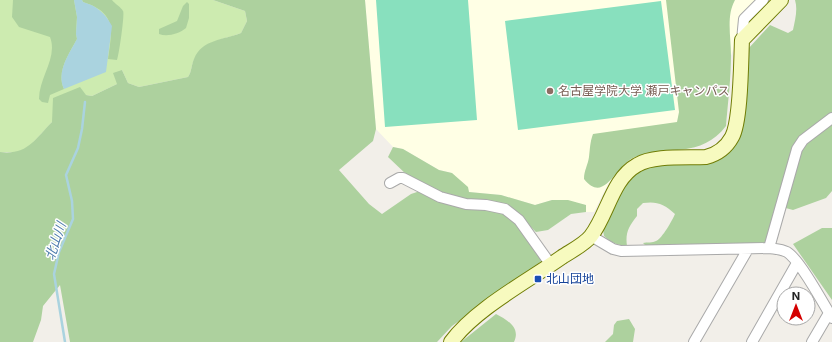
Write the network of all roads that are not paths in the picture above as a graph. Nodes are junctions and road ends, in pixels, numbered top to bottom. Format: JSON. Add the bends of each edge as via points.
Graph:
{"nodes":[{"id":1,"x":763,"y":0,"type":"edge"},
{"id":2,"x":781,"y":0,"type":"edge"},
{"id":3,"x":742,"y":40,"type":"junction"},
{"id":4,"x":832,"y":118,"type":"edge"},
{"id":5,"x":390,"y":184,"type":"dead end"},
{"id":6,"x":591,"y":236,"type":"junction"},
{"id":7,"x":769,"y":248,"type":"junction"},
{"id":8,"x":748,"y":249,"type":"junction"},
{"id":9,"x":797,"y":263,"type":"junction"},
{"id":10,"x":550,"y":265,"type":"junction"},
{"id":11,"x":830,"y":316,"type":"edge"},
{"id":12,"x":451,"y":342,"type":"edge"},
{"id":13,"x":694,"y":342,"type":"edge"},
{"id":14,"x":752,"y":342,"type":"edge"},
{"id":15,"x":812,"y":342,"type":"edge"}],
"edges":[{"from":1,"to":3,"type":"street","via":[[744,19]]},
{"from":2,"to":3,"type":"street"},
{"from":3,"to":6,"type":"street","via":[[736,127],[728,144],[714,155],[706,157],[649,160],[638,164],[622,179]]},
{"from":4,"to":7,"type":"street","via":[[804,140],[797,149]]},
{"from":5,"to":10,"type":"street","via":[[403,178],[440,197],[504,210],[519,220]]},
{"from":6,"to":8,"type":"street","via":[[621,251]]},
{"from":6,"to":10,"type":"street"},
{"from":7,"to":8,"type":"street"},
{"from":7,"to":9,"type":"street","via":[[788,253]]},
{"from":8,"to":13,"type":"street"},
{"from":9,"to":11,"type":"street"},
{"from":9,"to":14,"type":"street"},
{"from":10,"to":12,"type":"street","via":[[479,314],[460,330]]},
{"from":11,"to":15,"type":"street"}]}
